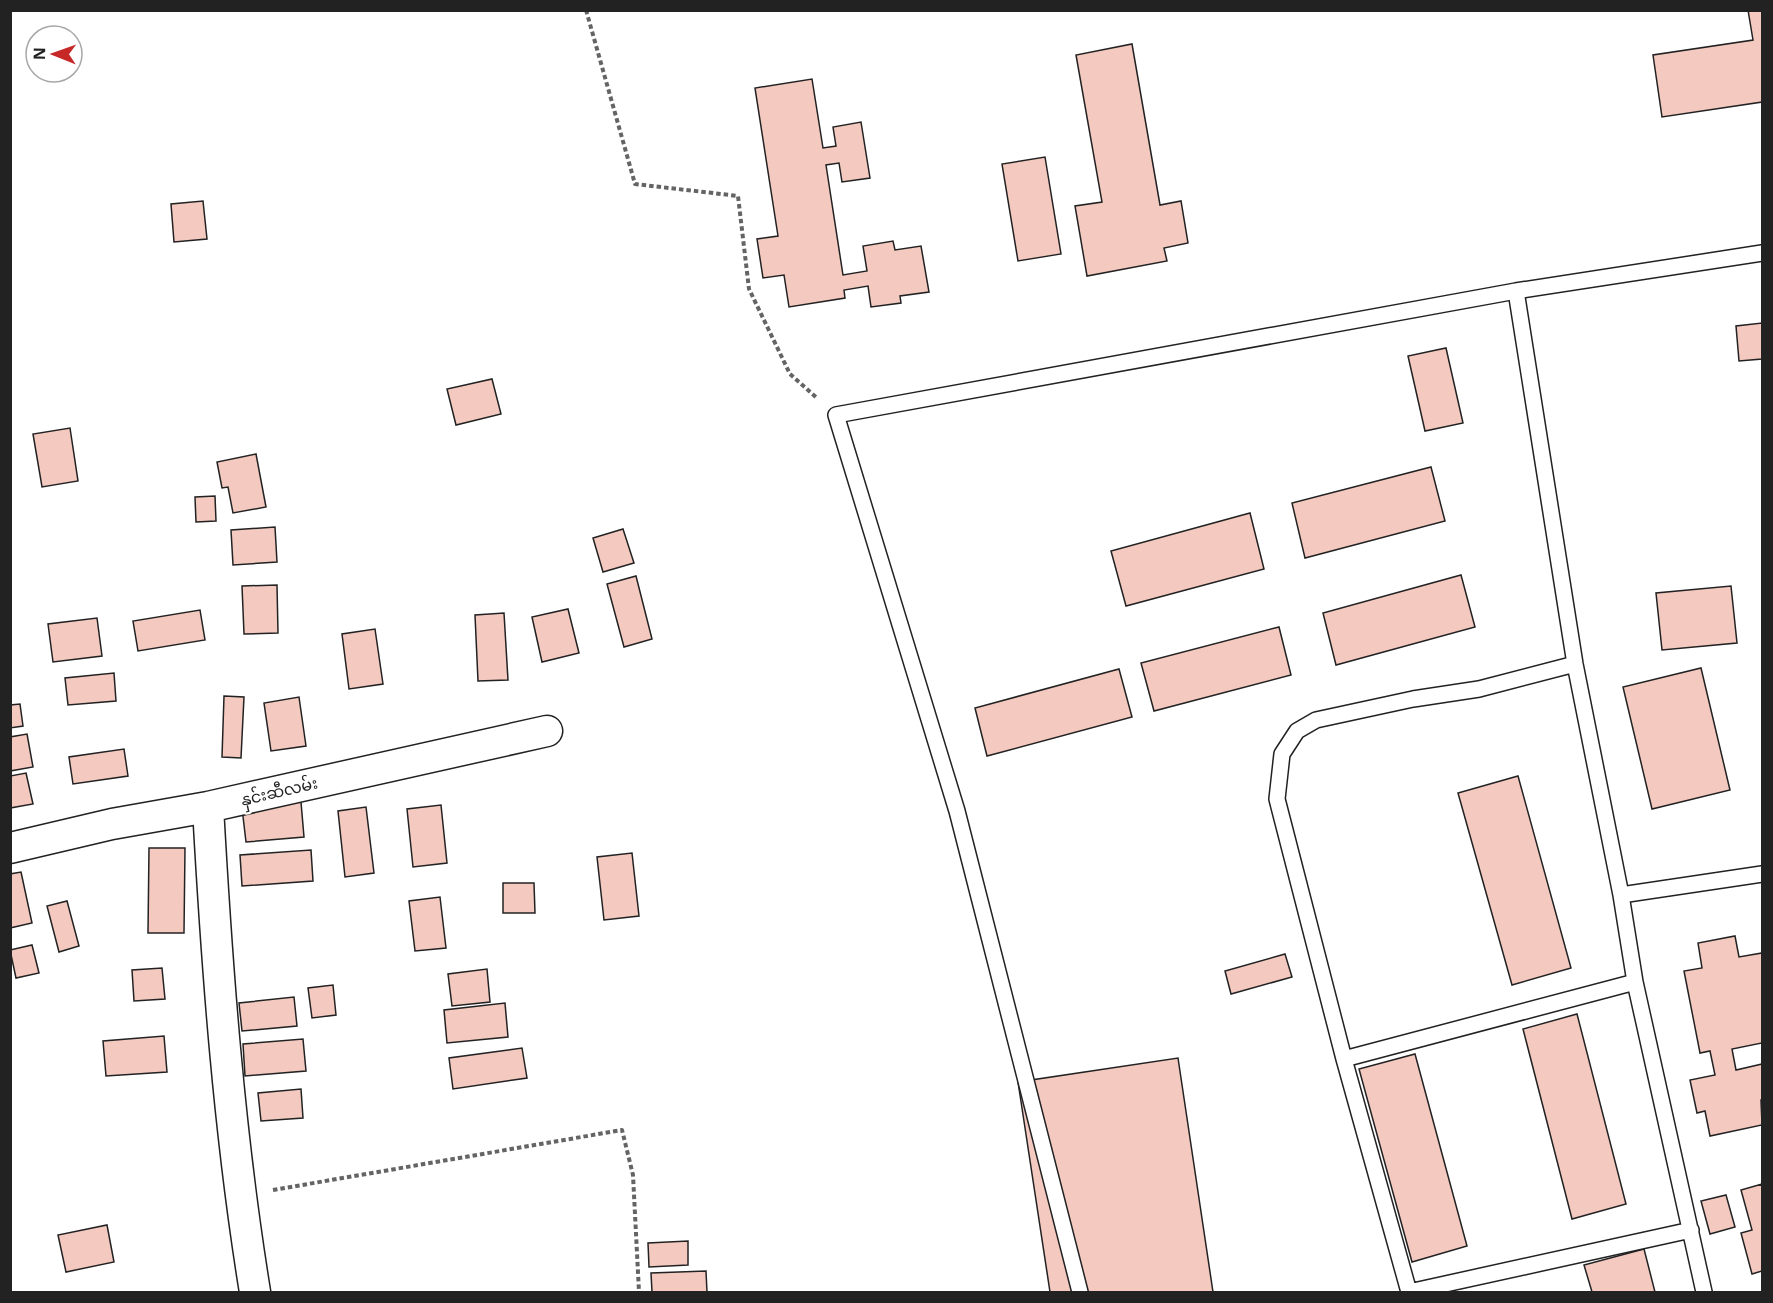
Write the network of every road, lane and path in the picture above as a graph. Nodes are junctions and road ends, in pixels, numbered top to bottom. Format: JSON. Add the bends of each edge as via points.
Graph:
{"nodes":[{"id":1,"x":586,"y":10,"type":"edge"},
{"id":2,"x":1762,"y":253,"type":"edge"},
{"id":3,"x":1516,"y":291,"type":"junction"},
{"id":4,"x":836,"y":415,"type":"junction"},
{"id":5,"x":1575,"y":664,"type":"junction"},
{"id":6,"x":547,"y":731,"type":"dead end"},
{"id":7,"x":208,"y":807,"type":"junction"},
{"id":8,"x":10,"y":848,"type":"edge"},
{"id":9,"x":1762,"y":874,"type":"edge"},
{"id":10,"x":1621,"y":895,"type":"junction"},
{"id":11,"x":1635,"y":982,"type":"junction"},
{"id":12,"x":1344,"y":1059,"type":"junction"},
{"id":13,"x":239,"y":1196,"type":"junction"},
{"id":14,"x":1690,"y":1230,"type":"junction"},
{"id":15,"x":255,"y":1293,"type":"edge"},
{"id":16,"x":639,"y":1293,"type":"edge"},
{"id":17,"x":1080,"y":1293,"type":"edge"},
{"id":18,"x":1704,"y":1293,"type":"edge"}],
"edges":[{"from":1,"to":4,"type":"path","via":[[634,184],[738,196],[749,289],[790,374]]},
{"from":2,"to":3,"type":"lane"},
{"from":3,"to":4,"type":"lane"},
{"from":3,"to":5,"type":"lane"},
{"from":4,"to":17,"type":"lane","via":[[957,811]]},
{"from":5,"to":10,"type":"lane"},
{"from":5,"to":12,"type":"lane","via":[[1479,689],[1316,720],[1297,731],[1282,754],[1277,799]]},
{"from":6,"to":7,"type":"street","name":"နှင်းဆီလမ်း"},
{"from":7,"to":8,"type":"street","name":"နှင်းဆီလမ်း"},
{"from":7,"to":13,"type":"street","via":[[217,967]]},
{"from":9,"to":10,"type":"lane"},
{"from":10,"to":11,"type":"lane"},
{"from":11,"to":12,"type":"lane"},
{"from":11,"to":14,"type":"lane"},
{"from":12,"to":14,"type":"lane","via":[[1409,1293]]},
{"from":13,"to":15,"type":"street"},
{"from":13,"to":16,"type":"path","via":[[622,1130],[633,1175]]},
{"from":14,"to":18,"type":"lane"}]}
